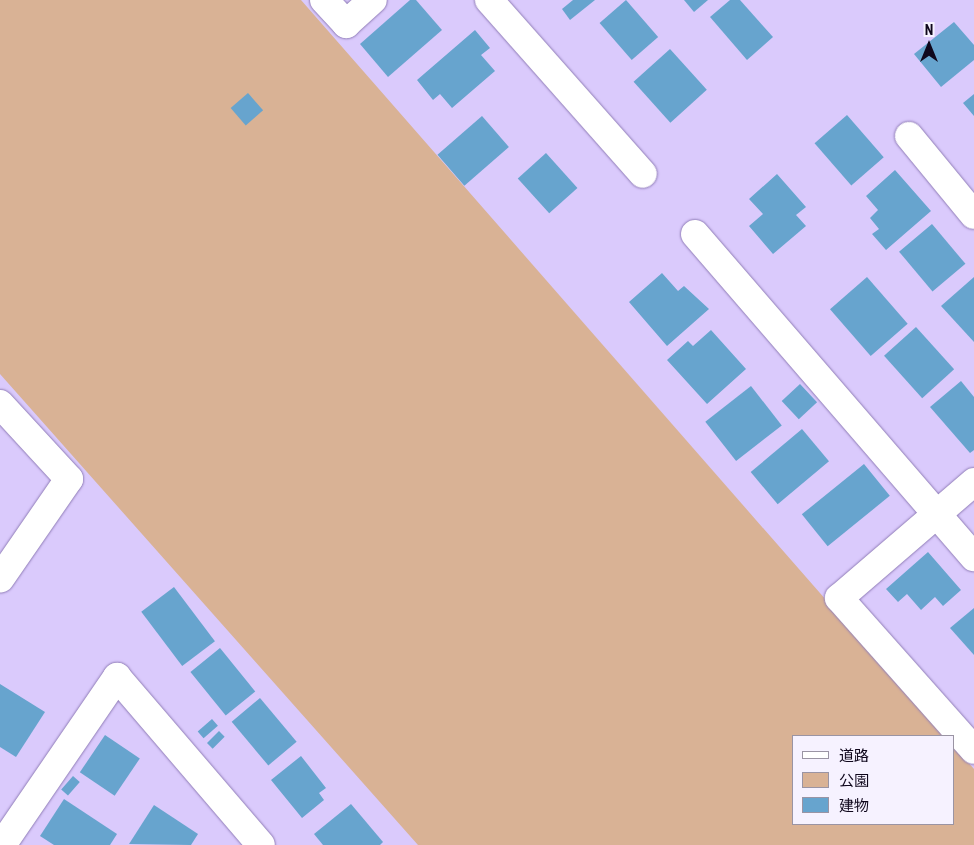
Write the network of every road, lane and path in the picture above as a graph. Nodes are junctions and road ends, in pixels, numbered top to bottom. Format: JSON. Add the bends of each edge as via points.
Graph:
{"nodes":[{"id":1,"x":324,"y":0,"type":"edge"},
{"id":2,"x":373,"y":0,"type":"edge"},
{"id":3,"x":489,"y":0,"type":"edge"},
{"id":4,"x":909,"y":136,"type":"dead end"},
{"id":5,"x":643,"y":174,"type":"dead end"},
{"id":6,"x":974,"y":215,"type":"edge"},
{"id":7,"x":695,"y":234,"type":"dead end"},
{"id":8,"x":0,"y":404,"type":"edge"},
{"id":9,"x":974,"y":482,"type":"edge"},
{"id":10,"x":937,"y":516,"type":"junction"},
{"id":11,"x":974,"y":557,"type":"edge"},
{"id":12,"x":0,"y":579,"type":"edge"},
{"id":13,"x":974,"y":750,"type":"edge"},
{"id":14,"x":2,"y":845,"type":"edge"},
{"id":15,"x":262,"y":845,"type":"edge"}],
"edges":[{"from":1,"to":2,"type":"street","via":[[346,24]]},
{"from":3,"to":5,"type":"street"},
{"from":4,"to":6,"type":"street"},
{"from":7,"to":10,"type":"street"},
{"from":8,"to":12,"type":"street","via":[[69,479]]},
{"from":9,"to":10,"type":"street"},
{"from":10,"to":11,"type":"street"},
{"from":10,"to":13,"type":"street","via":[[839,598]]},
{"from":14,"to":15,"type":"street","via":[[117,677]]}]}
